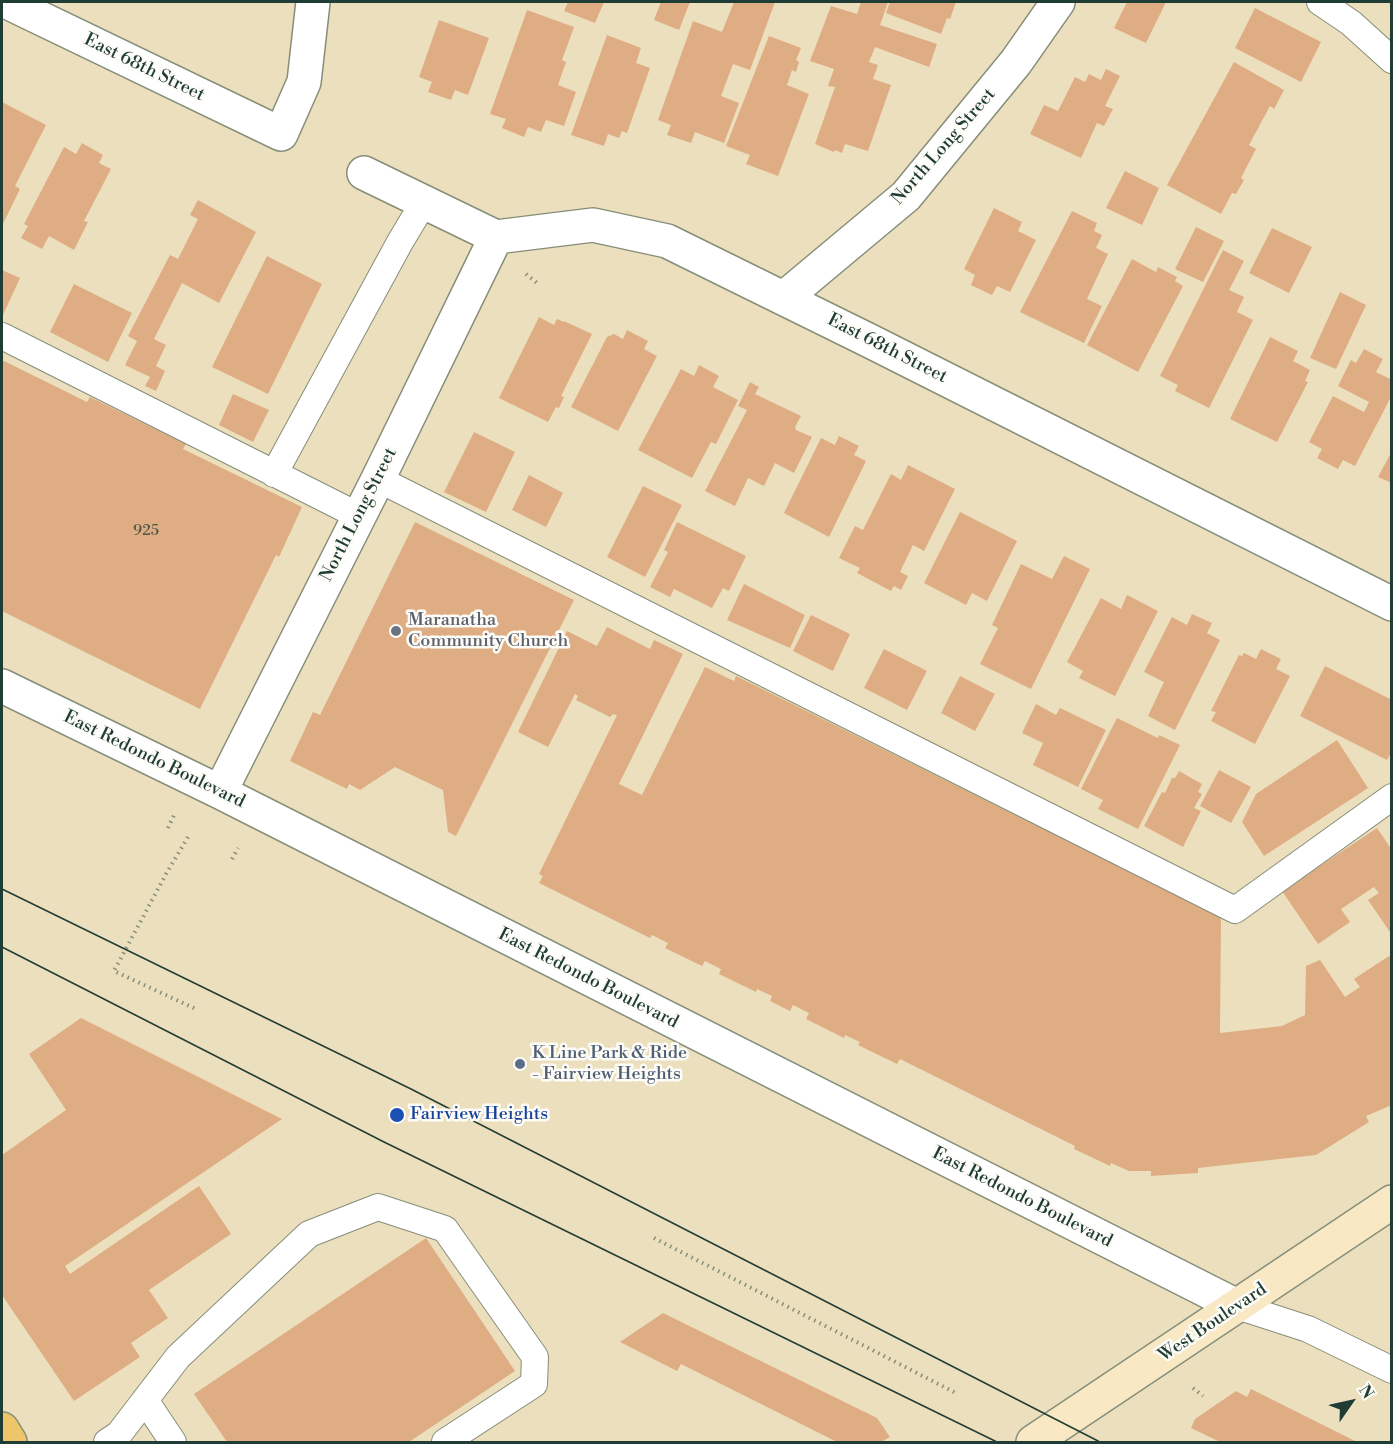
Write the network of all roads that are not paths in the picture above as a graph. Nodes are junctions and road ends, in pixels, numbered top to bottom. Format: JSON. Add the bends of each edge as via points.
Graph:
{"nodes":[{"id":1,"x":7,"y":2,"type":"edge"},
{"id":2,"x":313,"y":2,"type":"edge"},
{"id":3,"x":1058,"y":2,"type":"edge"},
{"id":4,"x":1320,"y":2,"type":"edge"},
{"id":5,"x":1392,"y":60,"type":"edge"},
{"id":6,"x":364,"y":173,"type":"dead end"},
{"id":7,"x":424,"y":202,"type":"junction"},
{"id":8,"x":496,"y":237,"type":"junction"},
{"id":9,"x":784,"y":298,"type":"junction"},
{"id":10,"x":2,"y":336,"type":"edge"},
{"id":11,"x":274,"y":474,"type":"junction"},
{"id":12,"x":378,"y":479,"type":"junction"},
{"id":13,"x":359,"y":516,"type":"junction"},
{"id":14,"x":1392,"y":604,"type":"edge"},
{"id":15,"x":2,"y":686,"type":"edge"},
{"id":16,"x":220,"y":792,"type":"junction"},
{"id":17,"x":1392,"y":797,"type":"edge"},
{"id":18,"x":1392,"y":1202,"type":"edge"},
{"id":19,"x":1237,"y":1306,"type":"junction"},
{"id":20,"x":1392,"y":1370,"type":"edge"},
{"id":21,"x":145,"y":1400,"type":"junction"},
{"id":22,"x":2,"y":1430,"type":"edge"},
{"id":23,"x":10,"y":1443,"type":"edge"},
{"id":24,"x":107,"y":1443,"type":"edge"},
{"id":25,"x":173,"y":1443,"type":"edge"},
{"id":26,"x":445,"y":1443,"type":"edge"},
{"id":27,"x":1033,"y":1443,"type":"edge"}],
"edges":[{"from":1,"to":2,"type":"street","name":"East 68th Street","via":[[281,134],[304,82]]},
{"from":3,"to":9,"type":"street","name":"North Long Street","via":[[1016,62],[906,196]]},
{"from":4,"to":5,"type":"lane","via":[[1351,23]]},
{"from":6,"to":7,"type":"street"},
{"from":7,"to":8,"type":"street"},
{"from":7,"to":11,"type":"lane"},
{"from":8,"to":9,"type":"street","name":"East 68th Street","via":[[593,225],[646,236],[668,241]]},
{"from":8,"to":12,"type":"street","name":"North Long Street"},
{"from":9,"to":14,"type":"street","name":"East 68th Street"},
{"from":10,"to":11,"type":"lane"},
{"from":11,"to":13,"type":"lane"},
{"from":12,"to":13,"type":"street","name":"North Long Street"},
{"from":12,"to":17,"type":"lane","via":[[1235,910]]},
{"from":13,"to":16,"type":"street","name":"North Long Street"},
{"from":15,"to":16,"type":"street","name":"East Redondo Boulevard"},
{"from":16,"to":19,"type":"street","name":"East Redondo Boulevard"},
{"from":18,"to":19,"type":"main road","name":"West Boulevard"},
{"from":19,"to":20,"type":"lane","via":[[1308,1329]]},
{"from":19,"to":27,"type":"main road","name":"West Boulevard"},
{"from":21,"to":24,"type":"lane","via":[[119,1434]]},
{"from":21,"to":25,"type":"lane"},
{"from":21,"to":26,"type":"lane","via":[[178,1357],[309,1234],[378,1207],[445,1229],[535,1357],[534,1384]]},
{"from":22,"to":23,"type":"main road"}]}
